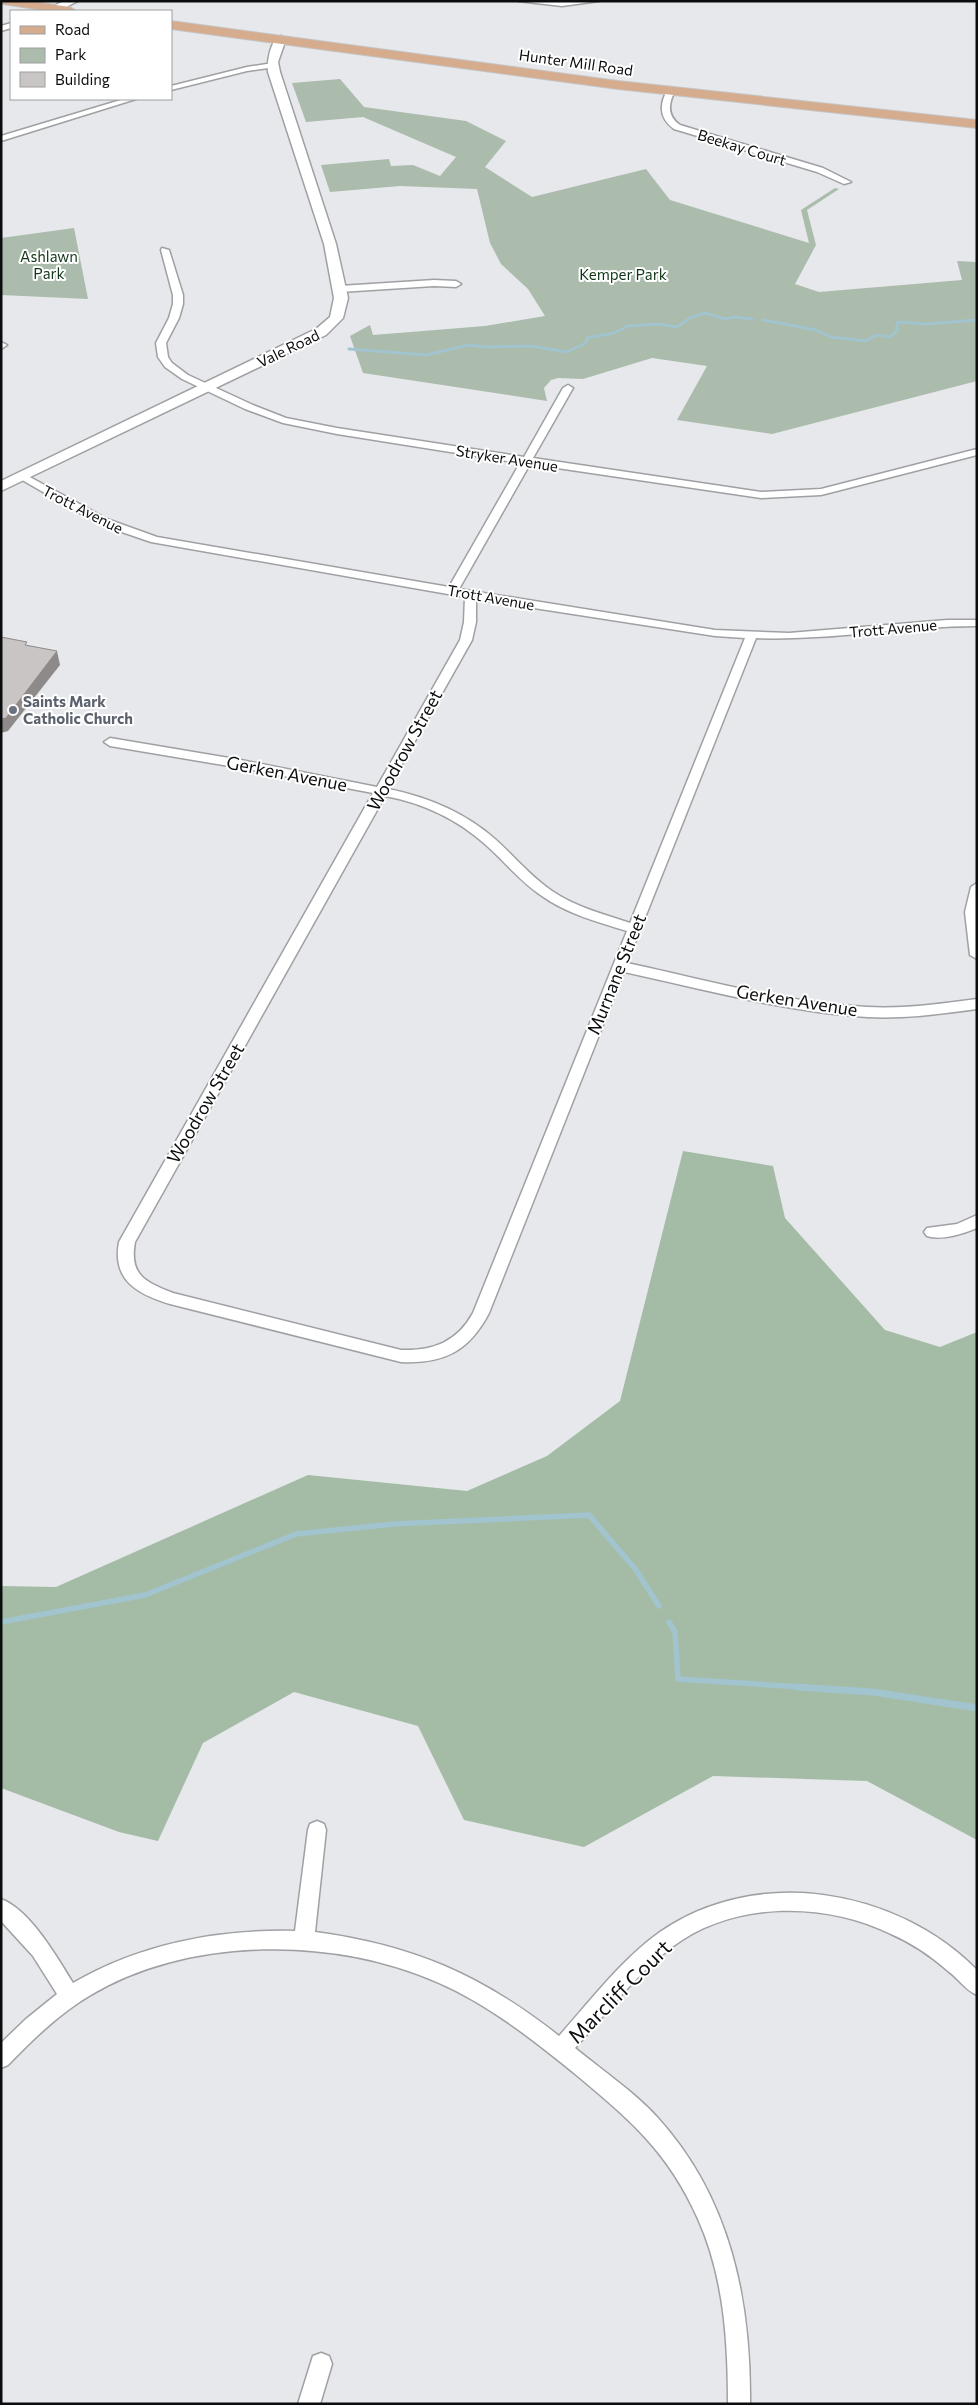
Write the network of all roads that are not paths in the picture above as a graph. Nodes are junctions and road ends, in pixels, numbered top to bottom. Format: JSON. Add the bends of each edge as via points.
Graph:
{"nodes":[{"id":1,"x":3,"y":1,"type":"edge"},
{"id":2,"x":522,"y":1,"type":"edge"},
{"id":3,"x":595,"y":1,"type":"edge"},
{"id":4,"x":76,"y":6,"type":"edge"},
{"id":5,"x":50,"y":10,"type":"edge"},
{"id":6,"x":172,"y":25,"type":"edge"},
{"id":7,"x":281,"y":40,"type":"junction"},
{"id":8,"x":273,"y":65,"type":"junction"},
{"id":9,"x":172,"y":88,"type":"edge"},
{"id":10,"x":671,"y":91,"type":"junction"},
{"id":11,"x":129,"y":100,"type":"edge"},
{"id":12,"x":977,"y":124,"type":"edge"},
{"id":13,"x":1,"y":140,"type":"edge"},
{"id":14,"x":847,"y":182,"type":"dead end"},
{"id":15,"x":165,"y":250,"type":"dead end"},
{"id":16,"x":456,"y":284,"type":"dead end"},
{"id":17,"x":340,"y":289,"type":"junction"},
{"id":18,"x":206,"y":388,"type":"junction"},
{"id":19,"x":568,"y":388,"type":"dead end"},
{"id":20,"x":977,"y":452,"type":"edge"},
{"id":21,"x":526,"y":460,"type":"junction"},
{"id":22,"x":22,"y":477,"type":"junction"},
{"id":23,"x":1,"y":487,"type":"edge"},
{"id":24,"x":452,"y":591,"type":"junction"},
{"id":25,"x":471,"y":594,"type":"junction"},
{"id":26,"x":977,"y":623,"type":"edge"},
{"id":27,"x":751,"y":636,"type":"junction"},
{"id":28,"x":110,"y":742,"type":"dead end"},
{"id":29,"x":381,"y":791,"type":"junction"},
{"id":30,"x":977,"y":887,"type":"edge"},
{"id":31,"x":634,"y":929,"type":"junction"},
{"id":32,"x":977,"y":955,"type":"edge"},
{"id":33,"x":619,"y":966,"type":"junction"},
{"id":34,"x":977,"y":1004,"type":"edge"},
{"id":35,"x":977,"y":1222,"type":"edge"},
{"id":36,"x":932,"y":1232,"type":"dead end"},
{"id":37,"x":480,"y":1313,"type":"joint"},
{"id":38,"x":317,"y":1830,"type":"dead end"},
{"id":39,"x":1,"y":1908,"type":"edge"},
{"id":40,"x":304,"y":1941,"type":"junction"},
{"id":41,"x":977,"y":1984,"type":"edge"},
{"id":42,"x":70,"y":1997,"type":"junction"},
{"id":43,"x":561,"y":2049,"type":"junction"},
{"id":44,"x":1,"y":2058,"type":"edge"},
{"id":45,"x":322,"y":2364,"type":"dead end"},
{"id":46,"x":309,"y":2404,"type":"edge"},
{"id":47,"x":739,"y":2404,"type":"edge"}],
"edges":[{"from":1,"to":5,"type":"main road"},
{"from":2,"to":3,"type":"street","via":[[562,4]]},
{"from":4,"to":5,"type":"main road"},
{"from":6,"to":7,"type":"main road","name":"Hunter Mill Road"},
{"from":7,"to":8,"type":"main road"},
{"from":7,"to":10,"type":"main road","name":"Hunter Mill Road"},
{"from":8,"to":9,"type":"street"},
{"from":8,"to":17,"type":"main road","name":"Vale Road","via":[[330,244]]},
{"from":10,"to":12,"type":"main road","name":"Hunter Mill Road"},
{"from":10,"to":14,"type":"street","name":"Beekay Court","via":[[665,112],[677,127],[820,170]]},
{"from":11,"to":13,"type":"street"},
{"from":15,"to":18,"type":"street","name":"Stryker Avenue","via":[[178,304],[163,335],[160,350],[176,371]]},
{"from":16,"to":17,"type":"street"},
{"from":17,"to":18,"type":"main road","name":"Vale Road","via":[[342,306],[329,327]]},
{"from":18,"to":21,"type":"street","name":"Stryker Avenue","via":[[300,424]]},
{"from":18,"to":22,"type":"main road","name":"Vale Road"},
{"from":19,"to":21,"type":"street"},
{"from":20,"to":21,"type":"street","name":"Stryker Avenue","via":[[847,487],[783,495],[740,493]]},
{"from":21,"to":24,"type":"street"},
{"from":22,"to":23,"type":"main road","name":"Vale Road"},
{"from":22,"to":24,"type":"street","name":"Trott Avenue","via":[[92,517],[155,540]]},
{"from":24,"to":25,"type":"street","name":"Trott Avenue"},
{"from":25,"to":27,"type":"street","name":"Trott Avenue","via":[[624,620]]},
{"from":25,"to":29,"type":"street","name":"Woodrow Street","via":[[466,640]]},
{"from":26,"to":27,"type":"street","name":"Trott Avenue"},
{"from":27,"to":31,"type":"street","name":"Murnane Street"},
{"from":28,"to":29,"type":"street","name":"Gerken Avenue"},
{"from":29,"to":31,"type":"street","name":"Gerken Avenue","via":[[411,797],[456,816],[550,895],[590,914]]},
{"from":29,"to":37,"type":"street","name":"Woodrow Street","via":[[143,1212],[124,1253],[125,1264],[134,1280],[148,1290],[170,1298],[402,1356],[424,1357],[445,1351],[469,1332]]},
{"from":30,"to":32,"type":"street","via":[[972,912]]},
{"from":31,"to":33,"type":"street","name":"Murnane Street"},
{"from":33,"to":34,"type":"street","name":"Gerken Avenue","via":[[826,1009],[902,1012]]},
{"from":33,"to":37,"type":"street","name":"Murnane Street"},
{"from":35,"to":36,"type":"street","via":[[958,1229]]},
{"from":38,"to":40,"type":"street"},
{"from":39,"to":42,"type":"street","via":[[42,1949]]},
{"from":40,"to":42,"type":"street","via":[[217,1943],[172,1952],[131,1965]]},
{"from":40,"to":43,"type":"street","via":[[393,1956],[440,1972],[522,2018]]},
{"from":41,"to":43,"type":"street","name":"Marcliff Court","via":[[942,1952],[876,1916],[815,1901],[778,1900],[710,1916],[682,1930],[653,1950]]},
{"from":42,"to":44,"type":"street"},
{"from":43,"to":47,"type":"street","via":[[641,2117],[668,2147],[692,2184],[712,2224],[727,2266],[740,2354]]},
{"from":45,"to":46,"type":"street"}]}
